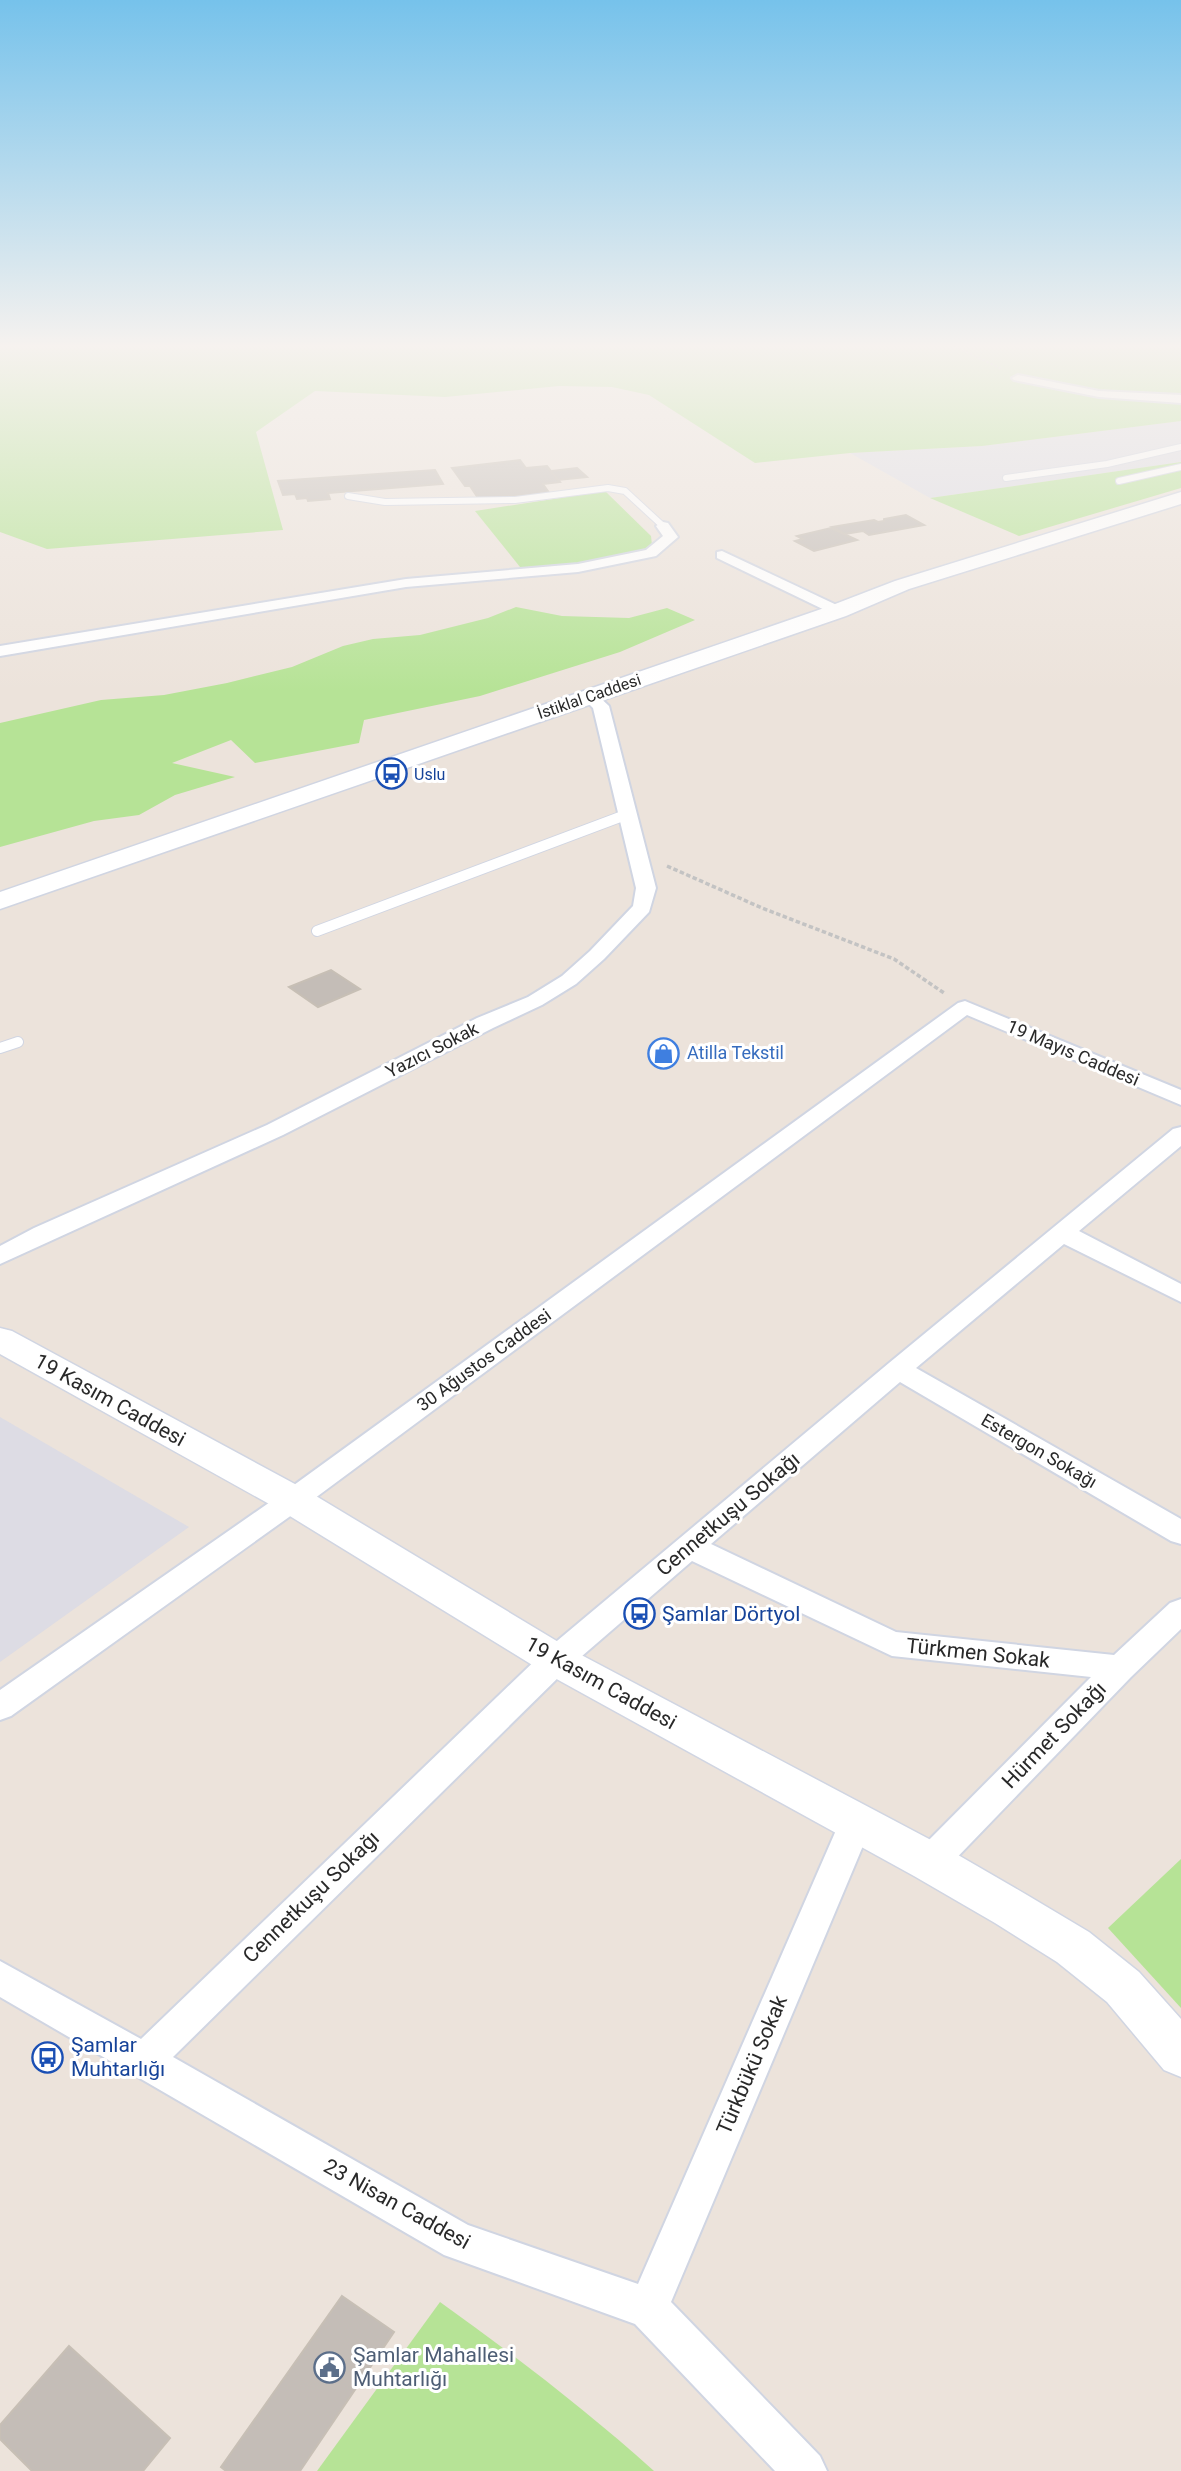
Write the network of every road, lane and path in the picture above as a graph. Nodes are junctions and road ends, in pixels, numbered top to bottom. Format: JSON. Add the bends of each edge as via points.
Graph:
{"nodes":[{"id":1,"x":1119,"y":461,"type":"edge"},
{"id":2,"x":1181,"y":467,"type":"edge"},
{"id":3,"x":1006,"y":478,"type":"dead end"},
{"id":4,"x":1119,"y":481,"type":"dead end"},
{"id":5,"x":348,"y":496,"type":"dead end"},
{"id":6,"x":1181,"y":498,"type":"edge"},
{"id":7,"x":663,"y":526,"type":"joint"},
{"id":8,"x":722,"y":555,"type":"dead end"},
{"id":9,"x":838,"y":611,"type":"junction"},
{"id":10,"x":0,"y":651,"type":"edge"},
{"id":11,"x":589,"y":696,"type":"junction"},
{"id":12,"x":628,"y":814,"type":"junction"},
{"id":13,"x":638,"y":852,"type":"junction"},
{"id":14,"x":0,"y":901,"type":"edge"},
{"id":15,"x":317,"y":931,"type":"dead end"},
{"id":16,"x":965,"y":1007,"type":"junction"},
{"id":17,"x":18,"y":1042,"type":"dead end"},
{"id":18,"x":0,"y":1048,"type":"edge"},
{"id":19,"x":1181,"y":1098,"type":"edge"},
{"id":20,"x":1181,"y":1134,"type":"edge"},
{"id":21,"x":1063,"y":1233,"type":"junction"},
{"id":22,"x":0,"y":1256,"type":"edge"},
{"id":23,"x":1181,"y":1294,"type":"edge"},
{"id":24,"x":0,"y":1339,"type":"edge"},
{"id":25,"x":898,"y":1369,"type":"junction"},
{"id":26,"x":293,"y":1500,"type":"junction"},
{"id":27,"x":1181,"y":1534,"type":"edge"},
{"id":28,"x":690,"y":1547,"type":"junction"},
{"id":29,"x":1181,"y":1611,"type":"edge"},
{"id":30,"x":555,"y":1660,"type":"junction"},
{"id":31,"x":1120,"y":1668,"type":"junction"},
{"id":32,"x":0,"y":1707,"type":"edge"},
{"id":33,"x":856,"y":1822,"type":"junction"},
{"id":34,"x":930,"y":1862,"type":"junction"},
{"id":35,"x":0,"y":1978,"type":"edge"},
{"id":36,"x":1181,"y":2054,"type":"edge"},
{"id":37,"x":144,"y":2061,"type":"junction"},
{"id":38,"x":648,"y":2308,"type":"junction"},
{"id":39,"x":806,"y":2471,"type":"edge"}],
"edges":[{"from":1,"to":3,"type":"lane"},
{"from":2,"to":4,"type":"lane"},
{"from":5,"to":7,"type":"lane","via":[[385,502],[516,500],[608,488],[625,491]]},
{"from":6,"to":9,"type":"main road","name":"İstiklal Caddesi","via":[[902,585]]},
{"from":7,"to":10,"type":"street","via":[[671,537],[651,553],[578,568],[406,583]]},
{"from":8,"to":9,"type":"street"},
{"from":9,"to":11,"type":"main road","name":"İstiklal Caddesi"},
{"from":11,"to":12,"type":"street","name":"Yazıcı Sokak","via":[[601,706]]},
{"from":11,"to":14,"type":"main road","name":"İstiklal Caddesi"},
{"from":12,"to":13,"type":"street","name":"Yazıcı Sokak"},
{"from":12,"to":15,"type":"lane"},
{"from":13,"to":16,"type":"path","via":[[762,908],[894,959]]},
{"from":13,"to":22,"type":"street","name":"Yazıcı Sokak","via":[[646,888],[642,908],[569,980],[275,1130]]},
{"from":16,"to":19,"type":"street","name":"19 Mayıs Caddesi"},
{"from":16,"to":26,"type":"street","name":"30 Ağustos Caddesi"},
{"from":17,"to":18,"type":"lane"},
{"from":20,"to":21,"type":"street","name":"Cennetkuşu Sokağı"},
{"from":21,"to":23,"type":"street"},
{"from":21,"to":25,"type":"street","name":"Cennetkuşu Sokağı"},
{"from":24,"to":26,"type":"street","name":"19 Kasım Caddesi"},
{"from":25,"to":27,"type":"street","name":"Estergon Sokağı"},
{"from":25,"to":28,"type":"street","name":"Cennetkuşu Sokağı"},
{"from":26,"to":30,"type":"street","name":"19 Kasım Caddesi"},
{"from":26,"to":32,"type":"street","name":"30 Ağustos Caddesi"},
{"from":28,"to":30,"type":"street","name":"Cennetkuşu Sokağı"},
{"from":28,"to":31,"type":"street","name":"Türkmen Sokak","via":[[892,1644]]},
{"from":29,"to":31,"type":"street","name":"Hürmet Sokağı"},
{"from":30,"to":33,"type":"street","name":"19 Kasım Caddesi"},
{"from":30,"to":37,"type":"street","name":"Cennetkuşu Sokağı"},
{"from":31,"to":34,"type":"street","name":"Hürmet Sokağı"},
{"from":33,"to":34,"type":"street","name":"19 Kasım Caddesi"},
{"from":33,"to":38,"type":"street","name":"Türkbükü Sokak"},
{"from":34,"to":36,"type":"street","name":"19 Kasım Caddesi","via":[[1073,1947],[1124,1986]]},
{"from":35,"to":37,"type":"street","name":"23 Nisan Caddesi"},
{"from":37,"to":38,"type":"street","name":"23 Nisan Caddesi","via":[[458,2241]]},
{"from":38,"to":39,"type":"street","name":"23 Nisan Caddesi"}]}
